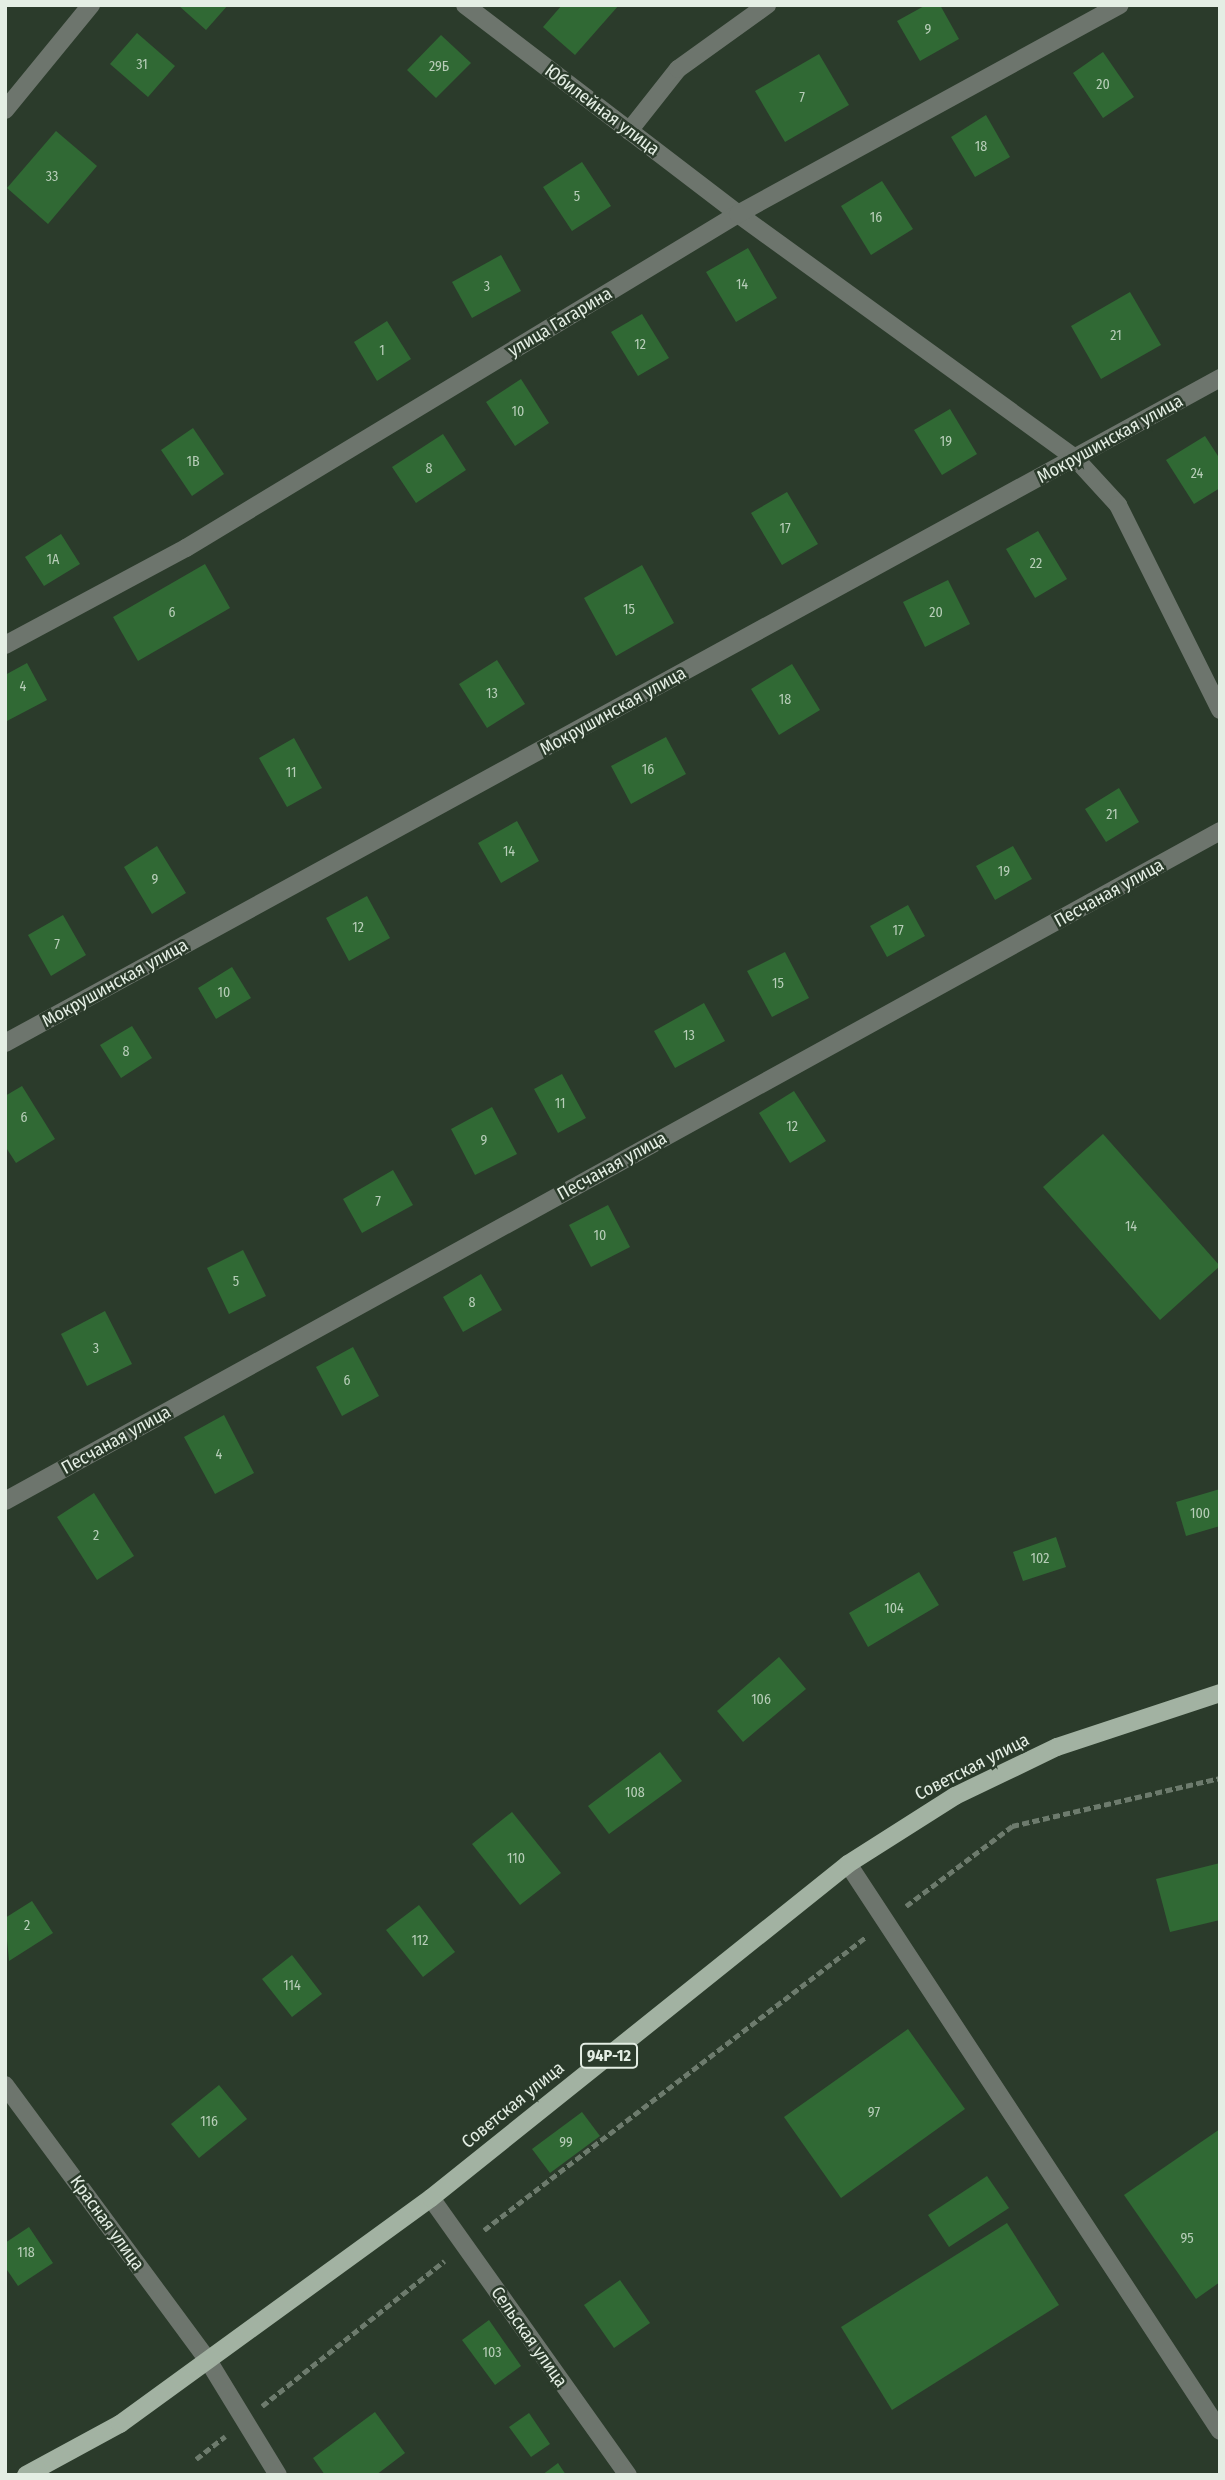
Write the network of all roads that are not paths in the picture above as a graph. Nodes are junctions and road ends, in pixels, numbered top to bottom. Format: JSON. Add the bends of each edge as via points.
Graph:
{"nodes":[{"id":1,"x":91,"y":5,"type":"edge"},
{"id":2,"x":465,"y":5,"type":"edge"},
{"id":3,"x":767,"y":5,"type":"edge"},
{"id":4,"x":1119,"y":5,"type":"edge"},
{"id":5,"x":5,"y":110,"type":"edge"},
{"id":6,"x":629,"y":131,"type":"junction"},
{"id":7,"x":738,"y":214,"type":"junction"},
{"id":8,"x":1220,"y":378,"type":"edge"},
{"id":9,"x":1075,"y":458,"type":"junction"},
{"id":10,"x":5,"y":645,"type":"edge"},
{"id":11,"x":1220,"y":710,"type":"edge"},
{"id":12,"x":1220,"y":831,"type":"edge"},
{"id":13,"x":5,"y":1043,"type":"edge"},
{"id":14,"x":5,"y":1502,"type":"edge"},
{"id":15,"x":1220,"y":1693,"type":"edge"},
{"id":16,"x":848,"y":1864,"type":"junction"},
{"id":17,"x":5,"y":2085,"type":"edge"},
{"id":18,"x":431,"y":2198,"type":"junction"},
{"id":19,"x":209,"y":2361,"type":"junction"},
{"id":20,"x":1220,"y":2431,"type":"edge"},
{"id":21,"x":26,"y":2475,"type":"edge"},
{"id":22,"x":278,"y":2475,"type":"edge"},
{"id":23,"x":628,"y":2475,"type":"edge"}],
"edges":[{"from":1,"to":5,"type":"street"},
{"from":2,"to":6,"type":"street","name":"Юбилейная улица"},
{"from":3,"to":6,"type":"street","via":[[678,69]]},
{"from":4,"to":7,"type":"street","name":"улица Гагарина"},
{"from":6,"to":7,"type":"street","name":"Юбилейная улица"},
{"from":7,"to":9,"type":"street","name":"Юбилейная улица"},
{"from":7,"to":10,"type":"street","name":"улица Гагарина","via":[[186,548]]},
{"from":8,"to":9,"type":"street","name":"Мокрушинская улица"},
{"from":9,"to":11,"type":"street","name":"Юбилейная улица","via":[[1118,505]]},
{"from":9,"to":13,"type":"street","name":"Мокрушинская улица"},
{"from":12,"to":14,"type":"street","name":"Песчаная улица"},
{"from":15,"to":16,"type":"main road","name":"Советская улица","number":"94Р-12","via":[[1057,1747],[955,1796]]},
{"from":16,"to":18,"type":"main road","name":"Советская улица","number":"94Р-12"},
{"from":16,"to":20,"type":"street"},
{"from":17,"to":19,"type":"street","name":"Красная улица"},
{"from":18,"to":19,"type":"main road","name":"Советская улица","number":"94Р-12"},
{"from":18,"to":23,"type":"street","name":"Сельская улица"},
{"from":19,"to":21,"type":"main road","name":"Советская улица","number":"94Р-12","via":[[120,2424]]},
{"from":19,"to":22,"type":"street","name":"Красная улица"}]}
